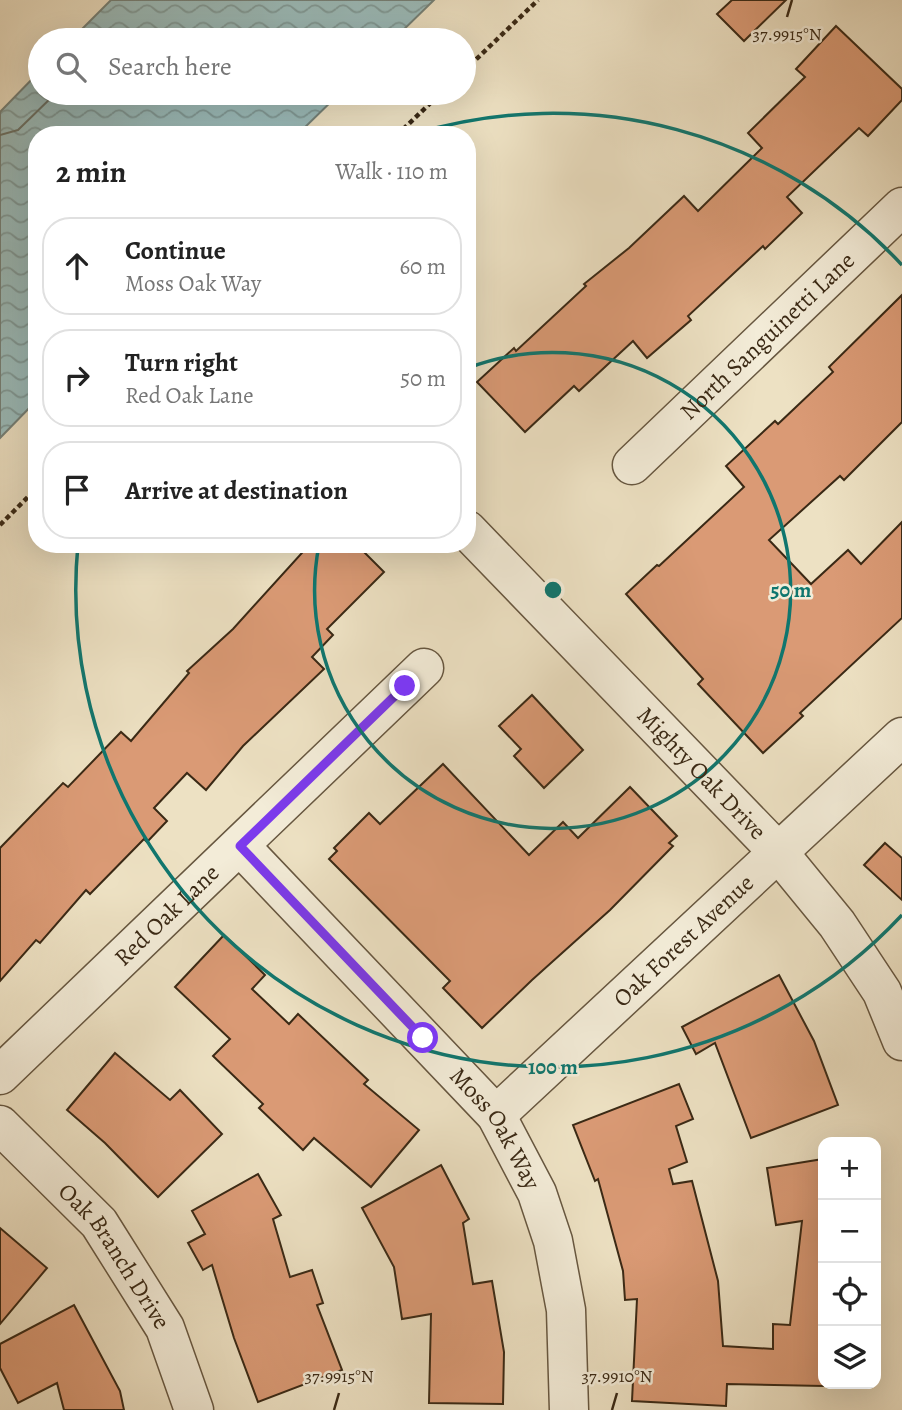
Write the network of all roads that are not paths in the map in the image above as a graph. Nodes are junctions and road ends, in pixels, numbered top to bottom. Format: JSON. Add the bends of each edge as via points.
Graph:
{"nodes":[{"id":1,"x":902,"y":207,"type":"edge"},
{"id":2,"x":632,"y":465,"type":"dead end"},
{"id":3,"x":476,"y":539,"type":"edge"},
{"id":4,"x":424,"y":668,"type":"dead end"},
{"id":5,"x":902,"y":737,"type":"edge"},
{"id":6,"x":240,"y":846,"type":"junction"},
{"id":7,"x":778,"y":852,"type":"junction"},
{"id":8,"x":902,"y":1041,"type":"edge"},
{"id":9,"x":0,"y":1075,"type":"edge"},
{"id":10,"x":496,"y":1115,"type":"junction"},
{"id":11,"x":0,"y":1125,"type":"edge"},
{"id":12,"x":194,"y":1410,"type":"edge"},
{"id":13,"x":569,"y":1410,"type":"edge"}],
"edges":[{"from":1,"to":2,"type":"street","name":"North Sanguinetti Lane"},
{"from":3,"to":7,"type":"street","name":"Mighty Oak Drive"},
{"from":4,"to":6,"type":"street","name":"Red Oak Lane"},
{"from":5,"to":7,"type":"street","name":"Oak Forest Avenue"},
{"from":6,"to":9,"type":"street","name":"Red Oak Lane"},
{"from":6,"to":10,"type":"street","name":"Moss Oak Way"},
{"from":7,"to":8,"type":"street","name":"Mighty Oak Drive","via":[[882,992]]},
{"from":7,"to":10,"type":"street","name":"Oak Forest Avenue"},
{"from":10,"to":13,"type":"street","name":"Moss Oak Way","via":[[537,1193],[553,1241],[566,1310]]},
{"from":11,"to":12,"type":"street","name":"Oak Branch Drive","via":[[99,1223],[165,1328]]}]}
